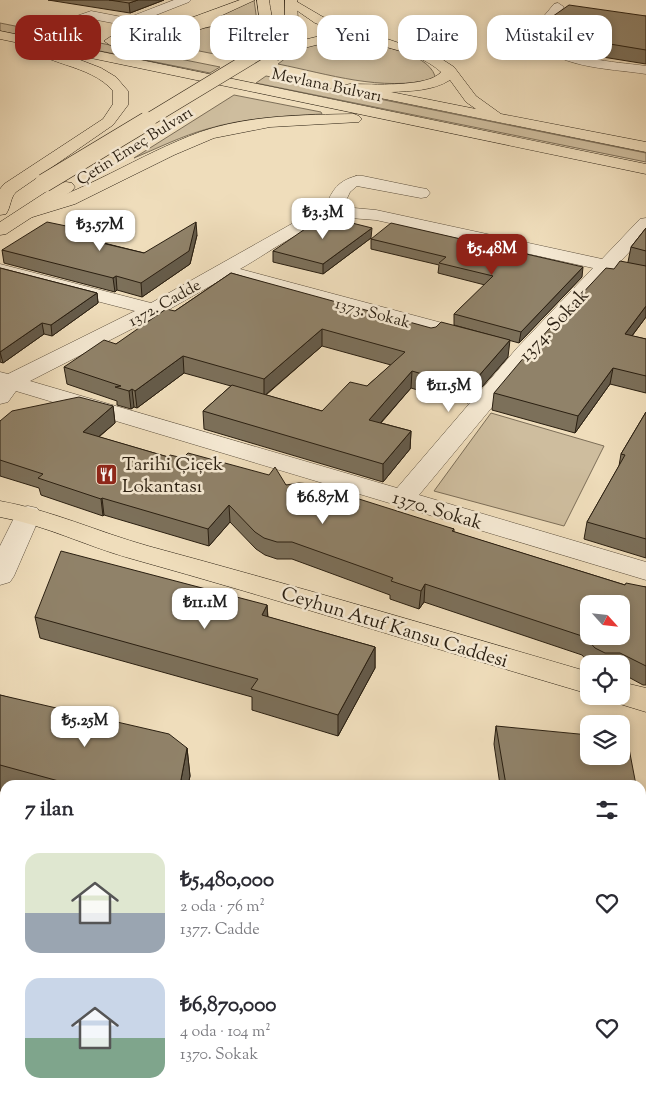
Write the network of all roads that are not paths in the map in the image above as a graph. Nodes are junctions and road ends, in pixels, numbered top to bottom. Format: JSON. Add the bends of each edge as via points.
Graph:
{"nodes":[{"id":1,"x":185,"y":0,"type":"edge"},
{"id":2,"x":248,"y":0,"type":"edge"},
{"id":3,"x":263,"y":0,"type":"edge"},
{"id":4,"x":292,"y":2,"type":"edge"},
{"id":5,"x":561,"y":5,"type":"edge"},
{"id":6,"x":265,"y":15,"type":"edge"},
{"id":7,"x":292,"y":15,"type":"edge"},
{"id":8,"x":101,"y":17,"type":"edge"},
{"id":9,"x":317,"y":19,"type":"edge"},
{"id":10,"x":0,"y":35,"type":"edge"},
{"id":11,"x":15,"y":38,"type":"edge"},
{"id":12,"x":101,"y":39,"type":"edge"},
{"id":13,"x":110,"y":41,"type":"joint"},
{"id":14,"x":388,"y":44,"type":"edge"},
{"id":15,"x":101,"y":56,"type":"edge"},
{"id":16,"x":67,"y":60,"type":"edge"},
{"id":17,"x":242,"y":60,"type":"edge"},
{"id":18,"x":271,"y":60,"type":"edge"},
{"id":19,"x":223,"y":68,"type":"junction"},
{"id":20,"x":258,"y":69,"type":"dead end"},
{"id":21,"x":449,"y":70,"type":"junction"},
{"id":22,"x":646,"y":70,"type":"edge"},
{"id":23,"x":500,"y":118,"type":"junction"},
{"id":24,"x":407,"y":119,"type":"junction"},
{"id":25,"x":646,"y":147,"type":"edge"},
{"id":26,"x":646,"y":169,"type":"edge"},
{"id":27,"x":421,"y":193,"type":"dead end"},
{"id":28,"x":0,"y":211,"type":"edge"},
{"id":29,"x":332,"y":212,"type":"junction"},
{"id":30,"x":26,"y":214,"type":"junction"},
{"id":31,"x":646,"y":223,"type":"edge"},
{"id":32,"x":0,"y":230,"type":"edge"},
{"id":33,"x":608,"y":266,"type":"junction"},
{"id":34,"x":0,"y":270,"type":"edge"},
{"id":35,"x":222,"y":270,"type":"junction"},
{"id":36,"x":646,"y":274,"type":"edge"},
{"id":37,"x":154,"y":310,"type":"junction"},
{"id":38,"x":506,"y":348,"type":"junction"},
{"id":39,"x":3,"y":386,"type":"edge"},
{"id":40,"x":402,"y":498,"type":"junction"},
{"id":41,"x":0,"y":509,"type":"edge"},
{"id":42,"x":28,"y":514,"type":"junction"},
{"id":43,"x":646,"y":572,"type":"edge"},
{"id":44,"x":0,"y":576,"type":"edge"},
{"id":45,"x":580,"y":680,"type":"edge"},
{"id":46,"x":630,"y":696,"type":"edge"},
{"id":47,"x":646,"y":700,"type":"edge"}],
"edges":[{"from":1,"to":8,"type":"street","via":[[128,22]]},
{"from":2,"to":13,"type":"main road","via":[[176,28]]},
{"from":3,"to":6,"type":"main road"},
{"from":4,"to":7,"type":"main road"},
{"from":4,"to":9,"type":"main road"},
{"from":5,"to":22,"type":"street","via":[[535,34],[541,42],[568,57]]},
{"from":10,"to":11,"type":"main road","name":"Mevlana Bulvarı"},
{"from":12,"to":13,"type":"main road"},
{"from":14,"to":21,"type":"main road","via":[[424,55]]},
{"from":15,"to":24,"type":"main road","name":"Mevlana Bulvarı"},
{"from":16,"to":28,"type":"main road","via":[[106,75],[120,89],[121,107],[108,122],[10,188],[4,195]]},
{"from":17,"to":19,"type":"main road","name":"Çetin Emeç Bulvarı","bridge":true},
{"from":18,"to":30,"type":"main road","name":"Çetin Emeç Bulvarı"},
{"from":19,"to":20,"type":"main road","name":"Mevlana Bulvarı"},
{"from":19,"to":28,"type":"main road","name":"Çetin Emeç Bulvarı","bridge":true},
{"from":21,"to":23,"type":"main road","via":[[471,98]]},
{"from":21,"to":23,"type":"main road","name":"Mevlana Bulvarı","via":[[445,78],[426,85],[345,87]]},
{"from":23,"to":25,"type":"main road","name":"Mevlana Bulvarı"},
{"from":24,"to":26,"type":"main road","name":"Mevlana Bulvarı"},
{"from":24,"to":30,"type":"main road","via":[[284,122],[220,132],[182,145],[75,199]]},
{"from":27,"to":29,"type":"street","via":[[354,181],[344,187]]},
{"from":29,"to":33,"type":"street","via":[[376,215]]},
{"from":29,"to":35,"type":"street","name":"1372. Cadde"},
{"from":30,"to":32,"type":"main road","name":"Çetin Emeç Bulvarı"},
{"from":31,"to":33,"type":"street","name":"1374. Sokak"},
{"from":33,"to":36,"type":"street"},
{"from":33,"to":38,"type":"street","name":"1374. Sokak"},
{"from":34,"to":37,"type":"street"},
{"from":35,"to":37,"type":"street","name":"1372. Cadde"},
{"from":35,"to":38,"type":"street","name":"1373. Sokak"},
{"from":37,"to":39,"type":"street","name":"1372. Cadde"},
{"from":38,"to":40,"type":"street","name":"1374. Sokak"},
{"from":39,"to":40,"type":"street","name":"1370. Sokak"},
{"from":40,"to":43,"type":"street","name":"1370. Sokak"},
{"from":41,"to":42,"type":"main road","name":"Ceyhun Atuf Kansu Caddesi"},
{"from":42,"to":44,"type":"street"},
{"from":42,"to":45,"type":"main road","name":"Ceyhun Atuf Kansu Caddesi","via":[[136,552]]},
{"from":46,"to":47,"type":"main road"}]}
